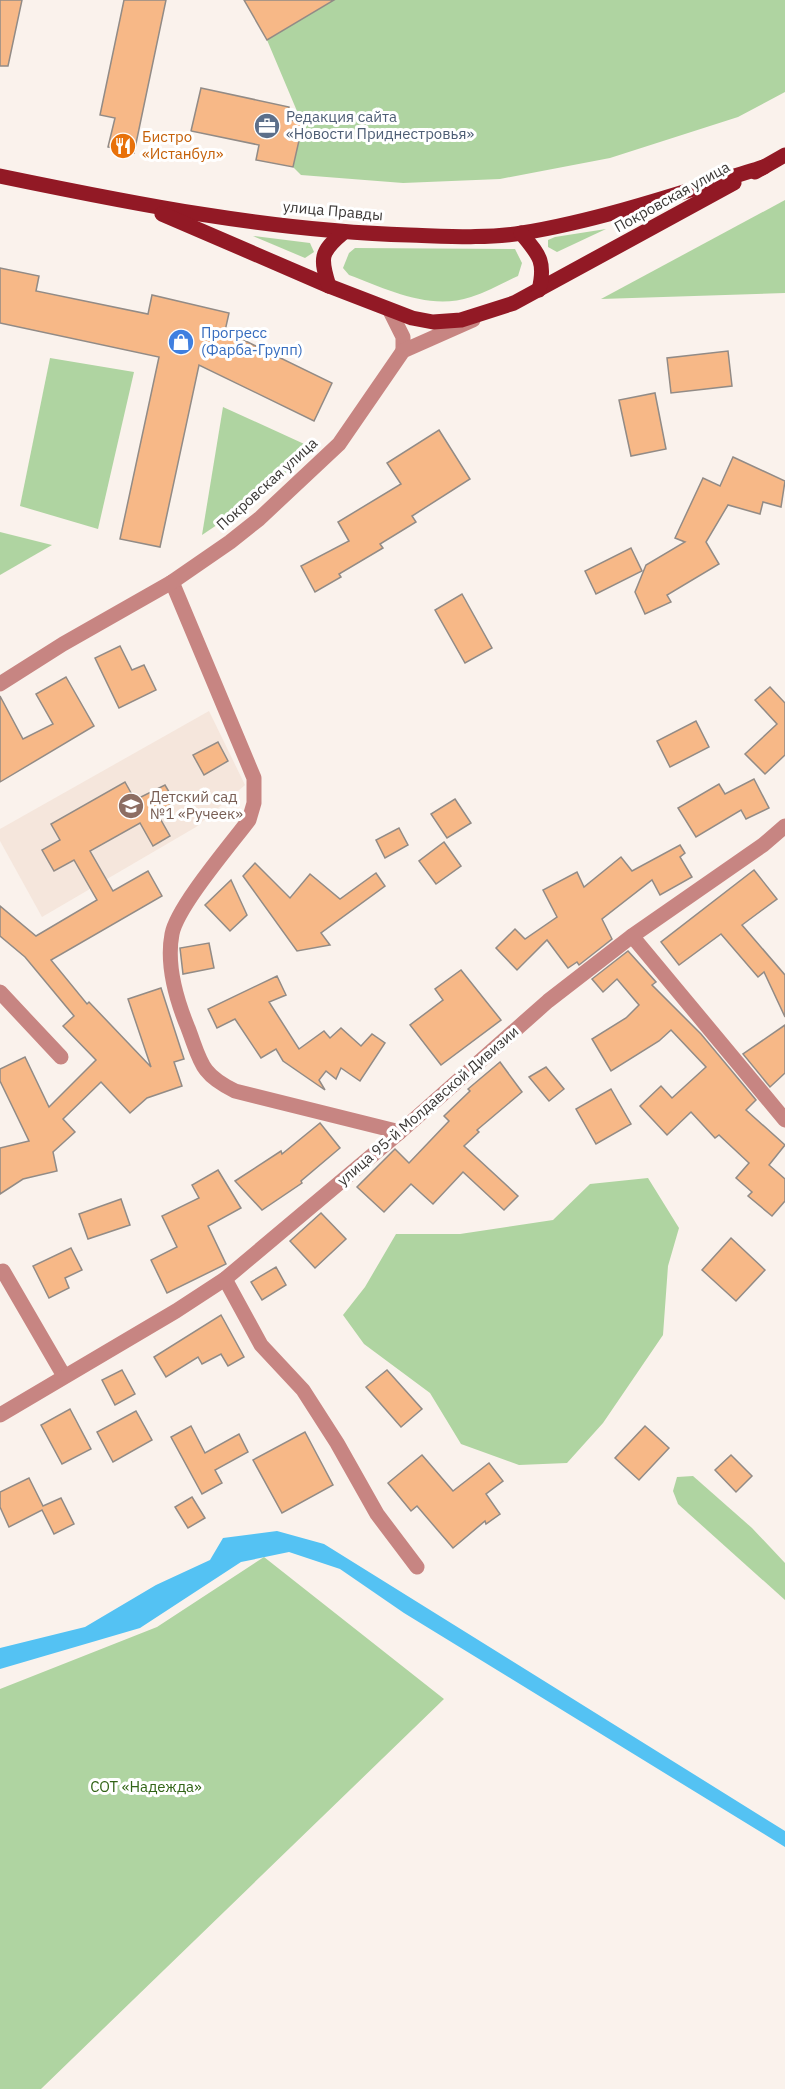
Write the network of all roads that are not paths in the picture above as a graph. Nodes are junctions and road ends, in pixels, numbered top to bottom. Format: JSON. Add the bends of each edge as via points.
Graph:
{"nodes":[{"id":1,"x":785,"y":155,"type":"edge"},
{"id":2,"x":764,"y":167,"type":"junction"},
{"id":3,"x":0,"y":176,"type":"edge"},
{"id":4,"x":142,"y":206,"type":"junction"},
{"id":5,"x":343,"y":233,"type":"junction"},
{"id":6,"x":521,"y":233,"type":"junction"},
{"id":7,"x":329,"y":286,"type":"junction"},
{"id":8,"x":539,"y":290,"type":"junction"},
{"id":9,"x":390,"y":311,"type":"junction"},
{"id":10,"x":487,"y":314,"type":"junction"},
{"id":11,"x":403,"y":351,"type":"junction"},
{"id":12,"x":172,"y":582,"type":"junction"},
{"id":13,"x":0,"y":684,"type":"edge"},
{"id":14,"x":785,"y":826,"type":"edge"},
{"id":15,"x":632,"y":936,"type":"junction"},
{"id":16,"x":0,"y":992,"type":"edge"},
{"id":17,"x":61,"y":1057,"type":"dead end"},
{"id":18,"x":785,"y":1120,"type":"edge"},
{"id":19,"x":400,"y":1132,"type":"junction"},
{"id":20,"x":3,"y":1271,"type":"dead end"},
{"id":21,"x":225,"y":1279,"type":"junction"},
{"id":22,"x":64,"y":1376,"type":"junction"},
{"id":23,"x":0,"y":1415,"type":"edge"},
{"id":24,"x":417,"y":1567,"type":"dead end"}],
"edges":[{"from":1,"to":2,"type":"main road","name":"Покровская улица"},
{"from":2,"to":6,"type":"main road","name":"Покровская улица","via":[[643,203]]},
{"from":2,"to":8,"type":"main road","name":"Покровская улица"},
{"from":3,"to":4,"type":"main road","name":"улица Правды"},
{"from":4,"to":5,"type":"main road","name":"улица Правды"},
{"from":4,"to":7,"type":"main road","name":"улица Правды"},
{"from":5,"to":6,"type":"main road","name":"улица Правды"},
{"from":5,"to":7,"type":"main road","via":[[326,247],[322,264]]},
{"from":6,"to":8,"type":"main road","via":[[540,256],[543,273]]},
{"from":7,"to":9,"type":"main road","name":"улица Правды"},
{"from":8,"to":10,"type":"main road","name":"Покровская улица"},
{"from":9,"to":10,"type":"main road","name":"улица Правды","via":[[433,322]]},
{"from":9,"to":11,"type":"street","via":[[403,337]]},
{"from":10,"to":11,"type":"street","name":"Покровская улица"},
{"from":11,"to":12,"type":"street","name":"Покровская улица","via":[[339,444],[259,519]]},
{"from":12,"to":13,"type":"street","name":"Покровская улица"},
{"from":12,"to":19,"type":"street","via":[[254,778],[254,803],[249,819],[181,912],[172,933],[171,964],[178,1004],[204,1070],[213,1080],[235,1091]]},
{"from":14,"to":15,"type":"street","name":"улица 95-й Молдавской Дивизии"},
{"from":15,"to":18,"type":"street"},
{"from":15,"to":19,"type":"street","name":"улица 95-й Молдавской Дивизии","via":[[549,1001]]},
{"from":16,"to":17,"type":"street"},
{"from":19,"to":21,"type":"street","name":"улица 95-й Молдавской Дивизии"},
{"from":20,"to":22,"type":"street"},
{"from":21,"to":22,"type":"street","name":"улица 95-й Молдавской Дивизии"},
{"from":21,"to":24,"type":"street","via":[[261,1345],[303,1390],[377,1514]]},
{"from":22,"to":23,"type":"street","name":"улица 95-й Молдавской Дивизии"}]}
